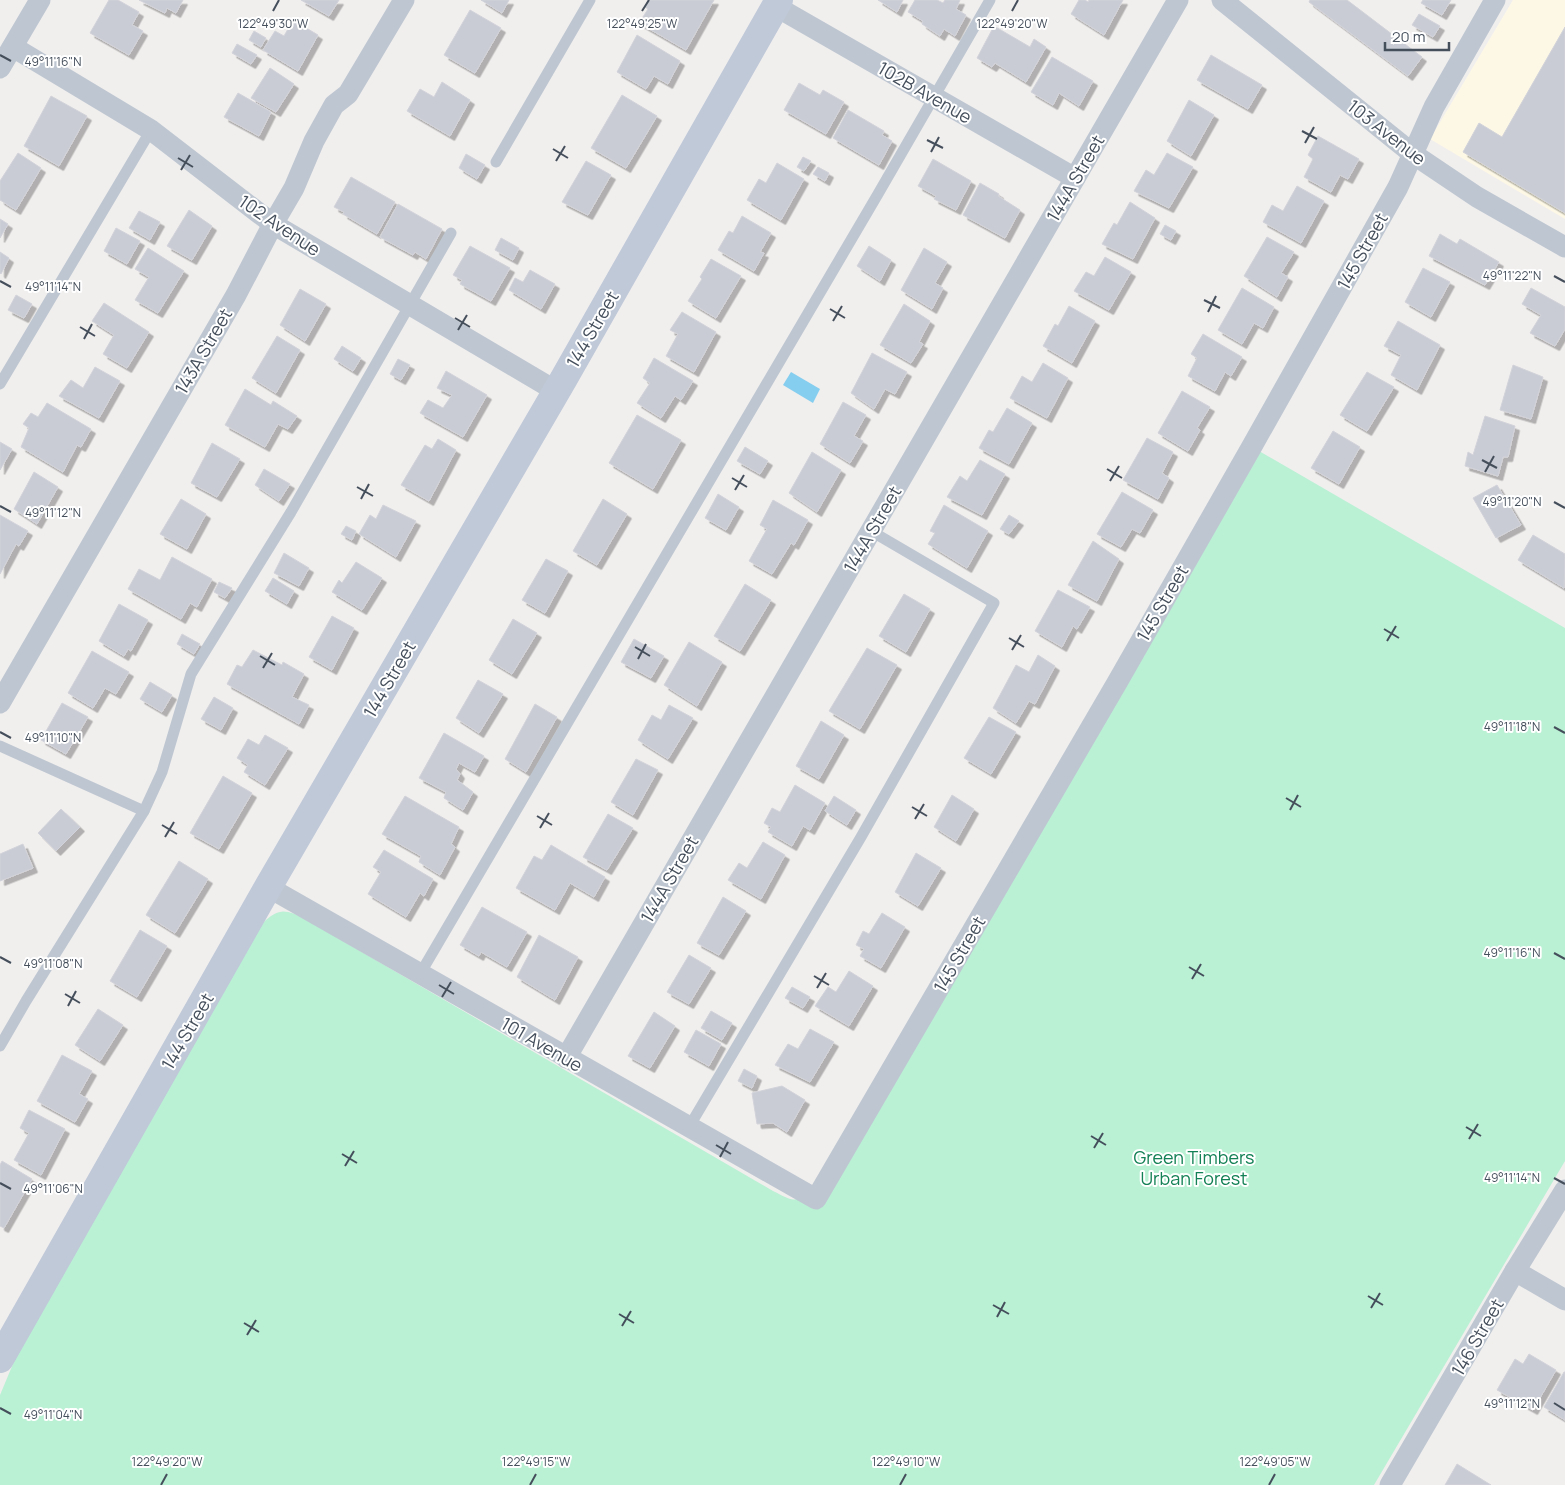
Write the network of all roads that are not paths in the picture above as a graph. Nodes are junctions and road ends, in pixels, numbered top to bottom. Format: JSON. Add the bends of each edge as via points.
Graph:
{"nodes":[{"id":1,"x":40,"y":0,"type":"edge"},
{"id":2,"x":404,"y":0,"type":"edge"},
{"id":3,"x":590,"y":0,"type":"edge"},
{"id":4,"x":990,"y":0,"type":"edge"},
{"id":5,"x":1178,"y":0,"type":"edge"},
{"id":6,"x":1222,"y":0,"type":"edge"},
{"id":7,"x":1494,"y":0,"type":"edge"},
{"id":8,"x":777,"y":3,"type":"edge"},
{"id":9,"x":13,"y":47,"type":"junction"},
{"id":10,"x":0,"y":68,"type":"edge"},
{"id":11,"x":934,"y":97,"type":"junction"},
{"id":12,"x":151,"y":130,"type":"junction"},
{"id":13,"x":1413,"y":154,"type":"junction"},
{"id":14,"x":496,"y":162,"type":"dead end"},
{"id":15,"x":1075,"y":178,"type":"junction"},
{"id":16,"x":273,"y":224,"type":"junction"},
{"id":17,"x":451,"y":233,"type":"dead end"},
{"id":18,"x":1565,"y":247,"type":"edge"},
{"id":19,"x":410,"y":305,"type":"junction"},
{"id":20,"x":0,"y":384,"type":"edge"},
{"id":21,"x":556,"y":391,"type":"junction"},
{"id":22,"x":870,"y":531,"type":"junction"},
{"id":23,"x":0,"y":703,"type":"edge"},
{"id":24,"x":0,"y":746,"type":"edge"},
{"id":25,"x":144,"y":810,"type":"junction"},
{"id":26,"x":268,"y":887,"type":"junction"},
{"id":27,"x":420,"y":974,"type":"junction"},
{"id":28,"x":0,"y":1046,"type":"edge"},
{"id":29,"x":566,"y":1058,"type":"junction"},
{"id":30,"x":689,"y":1128,"type":"junction"},
{"id":31,"x":1565,"y":1190,"type":"edge"},
{"id":32,"x":816,"y":1199,"type":"joint"},
{"id":33,"x":1515,"y":1271,"type":"junction"},
{"id":34,"x":1565,"y":1300,"type":"edge"},
{"id":35,"x":0,"y":1360,"type":"edge"},
{"id":36,"x":1390,"y":1485,"type":"edge"}],
"edges":[{"from":1,"to":9,"type":"street"},
{"from":2,"to":16,"type":"street","name":"143A Street","via":[[348,94],[334,105]]},
{"from":3,"to":14,"type":"lane"},
{"from":4,"to":11,"type":"lane"},
{"from":5,"to":15,"type":"street","name":"144A Street"},
{"from":6,"to":13,"type":"street","name":"103 Avenue"},
{"from":7,"to":13,"type":"street","name":"145 Street","via":[[1434,108]]},
{"from":8,"to":11,"type":"street","name":"102B Avenue"},
{"from":8,"to":21,"type":"main road","name":"144 Street"},
{"from":9,"to":10,"type":"street"},
{"from":9,"to":12,"type":"street","name":"102 Avenue"},
{"from":11,"to":15,"type":"street","name":"102B Avenue"},
{"from":11,"to":27,"type":"lane"},
{"from":12,"to":16,"type":"street","name":"102 Avenue"},
{"from":12,"to":20,"type":"lane"},
{"from":13,"to":18,"type":"street","name":"103 Avenue","via":[[1477,198]]},
{"from":13,"to":32,"type":"street","name":"145 Street","via":[[1393,196],[1123,672]]},
{"from":15,"to":22,"type":"street","name":"144A Street"},
{"from":16,"to":19,"type":"street","name":"102 Avenue"},
{"from":16,"to":23,"type":"street","name":"143A Street","via":[[236,295]]},
{"from":17,"to":19,"type":"lane"},
{"from":19,"to":21,"type":"street","name":"102 Avenue"},
{"from":19,"to":25,"type":"lane","via":[[291,512],[191,674],[162,772]]},
{"from":21,"to":26,"type":"main road","name":"144 Street"},
{"from":22,"to":29,"type":"street","name":"144A Street"},
{"from":22,"to":30,"type":"lane","via":[[994,602],[861,837]]},
{"from":24,"to":25,"type":"lane"},
{"from":25,"to":28,"type":"lane"},
{"from":26,"to":27,"type":"street","name":"101 Avenue"},
{"from":26,"to":35,"type":"main road","name":"144 Street"},
{"from":27,"to":29,"type":"street","name":"101 Avenue"},
{"from":29,"to":30,"type":"street","name":"101 Avenue"},
{"from":30,"to":32,"type":"street","name":"101 Avenue"},
{"from":31,"to":33,"type":"street","name":"146 Street"},
{"from":33,"to":34,"type":"street"},
{"from":33,"to":36,"type":"street","name":"146 Street"}]}
